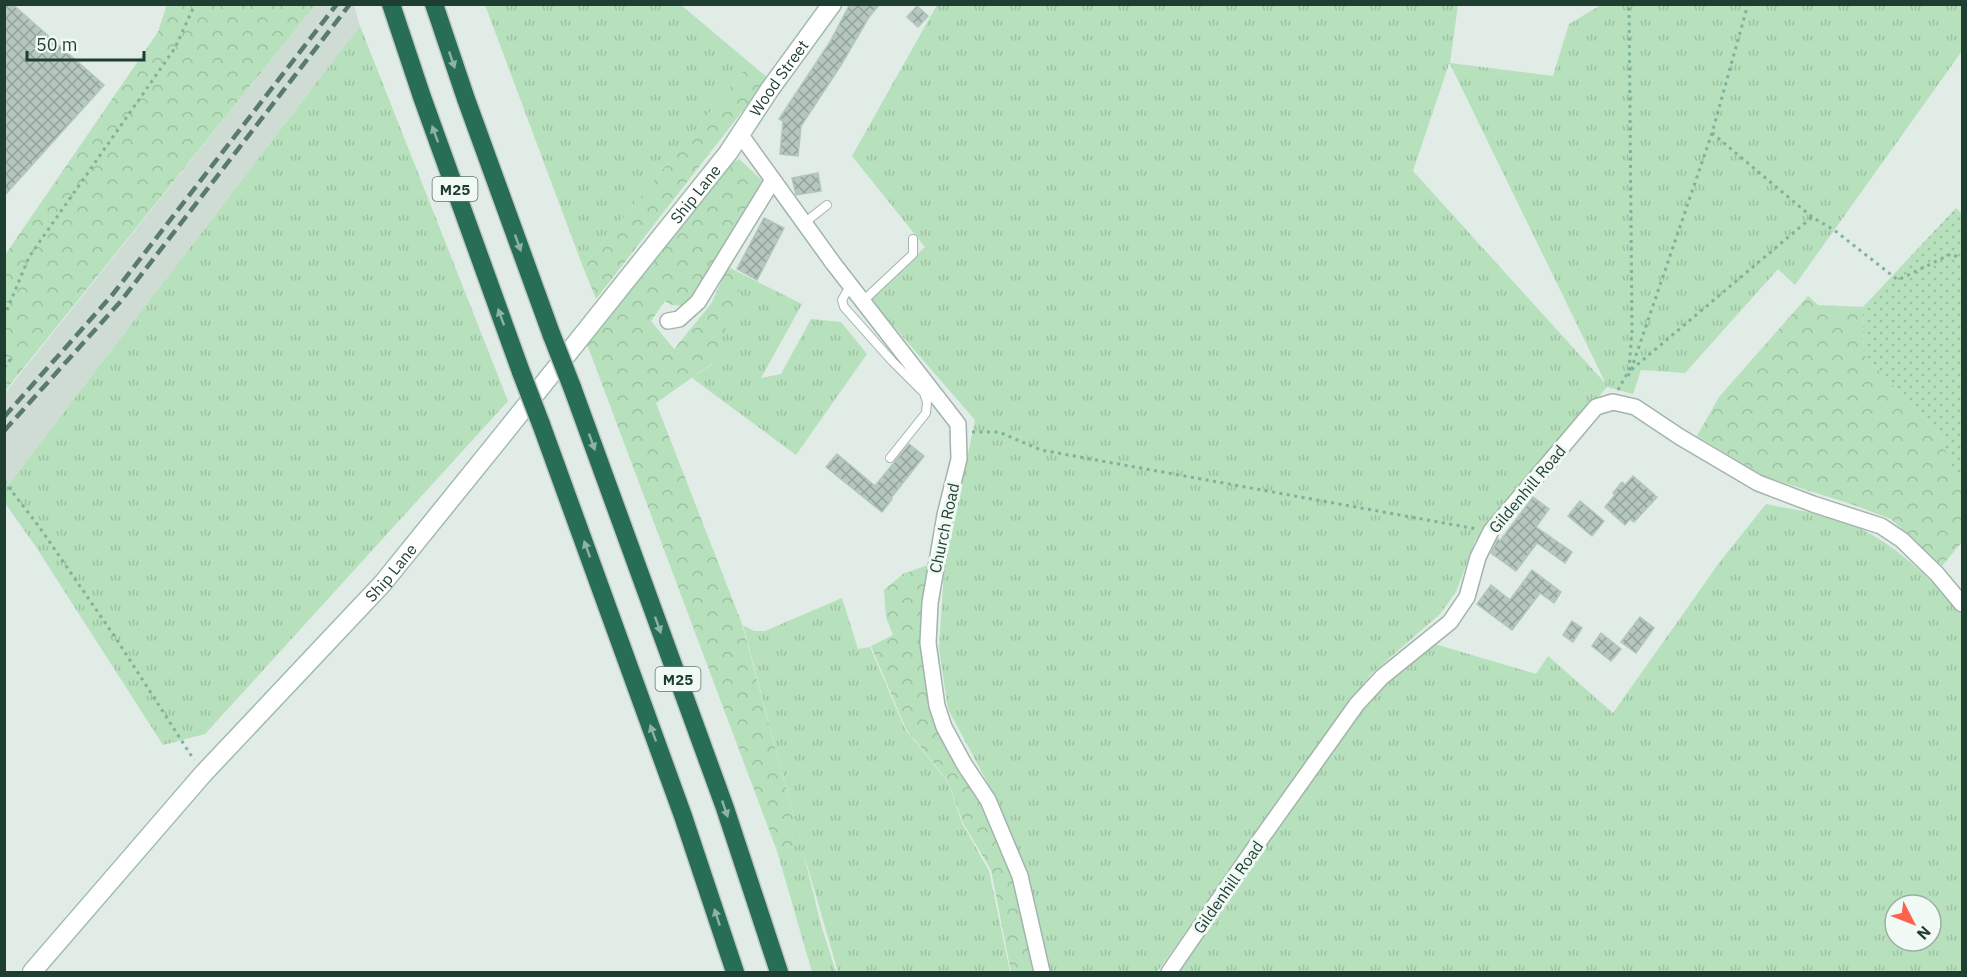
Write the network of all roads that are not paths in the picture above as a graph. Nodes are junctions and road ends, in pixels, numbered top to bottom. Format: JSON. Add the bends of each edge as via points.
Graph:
{"nodes":[{"id":1,"x":391,"y":4,"type":"edge"},
{"id":2,"x":434,"y":4,"type":"edge"},
{"id":3,"x":832,"y":4,"type":"edge"},
{"id":4,"x":740,"y":134,"type":"junction"},
{"id":5,"x":728,"y":153,"type":"joint"},
{"id":6,"x":774,"y":180,"type":"junction"},
{"id":7,"x":827,"y":205,"type":"dead end"},
{"id":8,"x":804,"y":222,"type":"junction"},
{"id":9,"x":913,"y":239,"type":"dead end"},
{"id":10,"x":850,"y":286,"type":"junction"},
{"id":11,"x":862,"y":302,"type":"junction"},
{"id":12,"x":668,"y":321,"type":"dead end"},
{"id":13,"x":890,"y":458,"type":"dead end"},
{"id":14,"x":1962,"y":604,"type":"edge"},
{"id":15,"x":32,"y":972,"type":"edge"},
{"id":16,"x":735,"y":972,"type":"edge"},
{"id":17,"x":779,"y":972,"type":"edge"},
{"id":18,"x":1042,"y":972,"type":"edge"},
{"id":19,"x":1169,"y":972,"type":"edge"}],
"edges":[{"from":16,"to":1,"type":"highway","number":"M25","one_way":true,"bridge":true,"via":[[683,816]]},
{"from":2,"to":17,"type":"highway","number":"M25","one_way":true,"bridge":true,"via":[[721,796]]},
{"from":3,"to":4,"type":"street","name":"Wood Street"},
{"from":4,"to":5,"type":"street","name":"Wood Street"},
{"from":4,"to":6,"type":"street"},
{"from":5,"to":15,"type":"street","name":"Ship Lane","via":[[383,583],[203,774]]},
{"from":6,"to":8,"type":"street"},
{"from":6,"to":12,"type":"street","via":[[698,302],[679,319]]},
{"from":7,"to":8,"type":"lane"},
{"from":8,"to":10,"type":"street"},
{"from":9,"to":11,"type":"lane","via":[[913,254]]},
{"from":10,"to":11,"type":"street"},
{"from":10,"to":13,"type":"lane","via":[[842,300],[844,307],[924,393],[927,402],[926,413]]},
{"from":11,"to":18,"type":"street","name":"Church Road","via":[[958,424],[959,459],[930,603],[928,643],[944,727],[988,800],[1020,876]]},
{"from":14,"to":19,"type":"street","name":"Gildenhill Road","via":[[1902,540],[1881,526],[1758,483],[1635,407],[1612,403],[1596,407],[1491,531],[1478,557],[1467,597],[1450,622],[1382,677],[1357,704]]}]}
